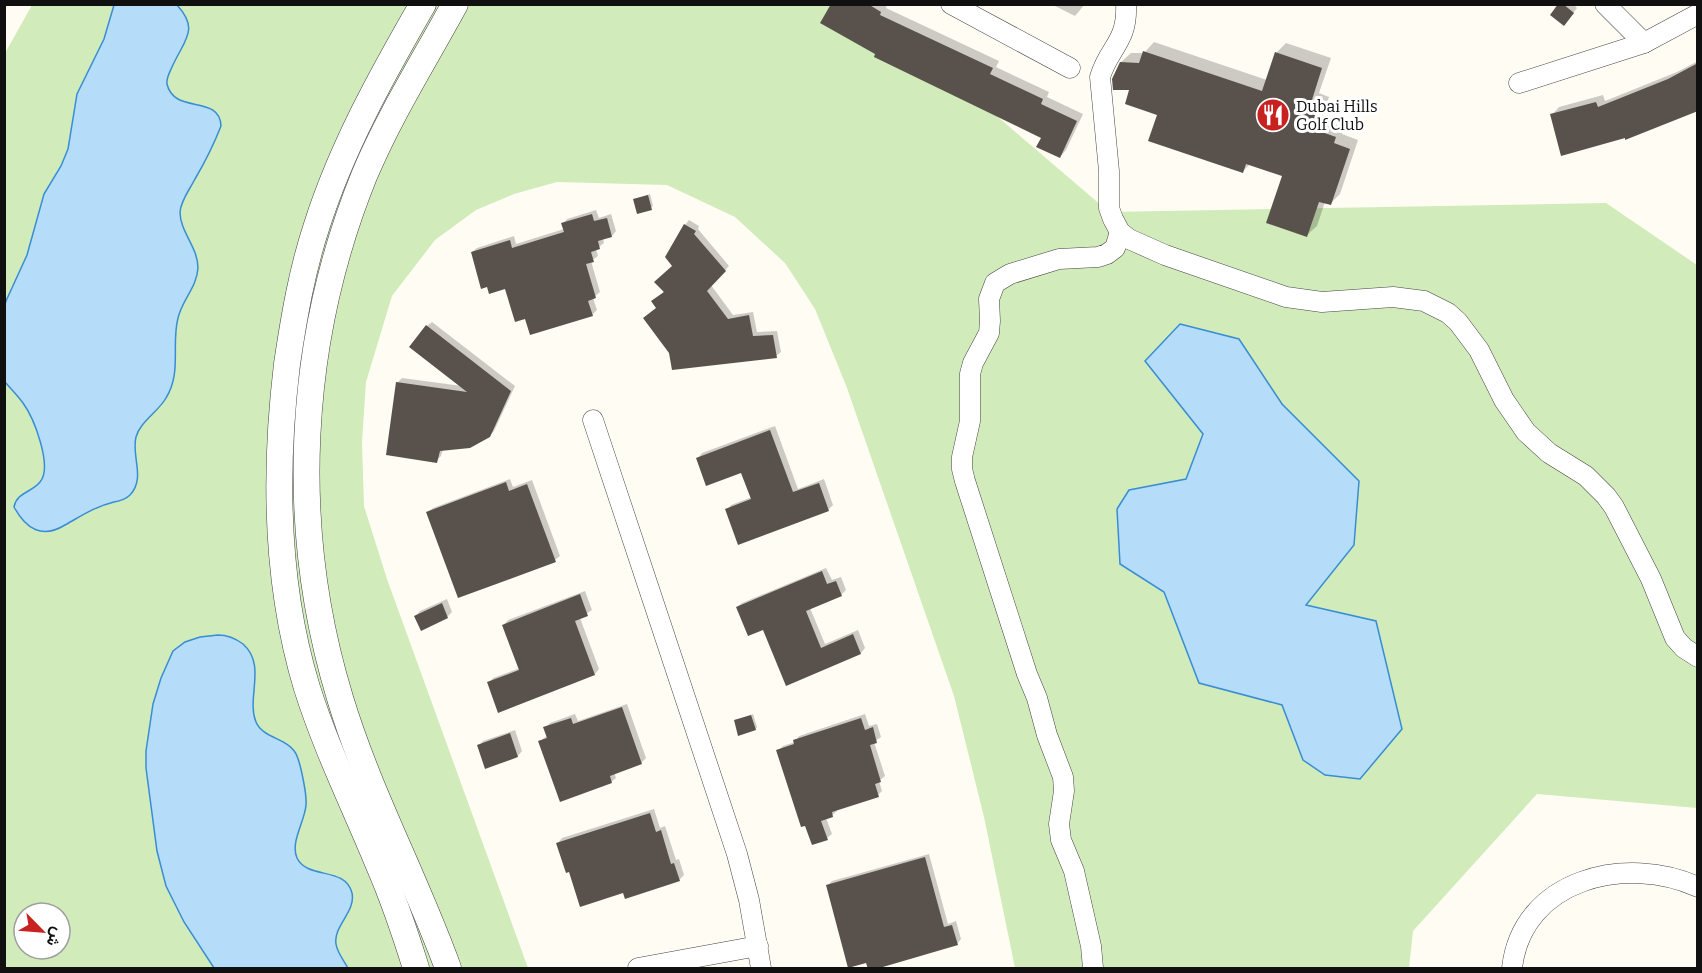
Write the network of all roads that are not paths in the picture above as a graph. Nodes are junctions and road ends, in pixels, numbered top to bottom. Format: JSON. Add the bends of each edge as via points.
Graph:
{"nodes":[{"id":1,"x":423,"y":4,"type":"edge"},
{"id":2,"x":455,"y":4,"type":"edge"},
{"id":3,"x":951,"y":4,"type":"edge"},
{"id":4,"x":1126,"y":4,"type":"edge"},
{"id":5,"x":1605,"y":4,"type":"edge"},
{"id":6,"x":1698,"y":14,"type":"edge"},
{"id":7,"x":1644,"y":44,"type":"junction"},
{"id":8,"x":1070,"y":68,"type":"dead end"},
{"id":9,"x":1519,"y":83,"type":"dead end"},
{"id":10,"x":1120,"y":232,"type":"junction"},
{"id":11,"x":593,"y":420,"type":"dead end"},
{"id":12,"x":1698,"y":657,"type":"edge"},
{"id":13,"x":1698,"y":887,"type":"edge"},
{"id":14,"x":758,"y":946,"type":"junction"},
{"id":15,"x":416,"y":969,"type":"edge"},
{"id":16,"x":448,"y":969,"type":"edge"},
{"id":17,"x":638,"y":969,"type":"edge"},
{"id":18,"x":761,"y":969,"type":"edge"},
{"id":19,"x":1093,"y":969,"type":"edge"},
{"id":20,"x":1512,"y":969,"type":"edge"}],
"edges":[{"from":1,"to":15,"type":"street","via":[[373,93],[316,225],[290,343],[279,482],[282,559],[307,687],[329,749],[393,898]]},
{"from":2,"to":16,"type":"street","via":[[378,144],[352,211],[326,298],[315,352],[305,462],[312,572],[328,658],[355,741]]},
{"from":3,"to":8,"type":"street"},
{"from":4,"to":10,"type":"street","via":[[1124,30],[1100,77],[1110,208]]},
{"from":5,"to":7,"type":"street"},
{"from":6,"to":7,"type":"street"},
{"from":7,"to":9,"type":"street"},
{"from":10,"to":12,"type":"street","via":[[1165,255],[1286,297],[1322,302],[1393,297],[1424,301],[1448,313],[1470,336],[1514,418],[1549,453],[1586,476],[1614,507],[1651,579],[1675,638]]},
{"from":10,"to":19,"type":"street","via":[[1115,248],[1107,254],[1059,259],[1010,274],[995,283],[989,299],[988,333],[970,374],[970,421],[962,457],[965,481],[1063,777],[1061,840],[1079,888]]},
{"from":11,"to":14,"type":"street","via":[[737,854]]},
{"from":13,"to":20,"type":"street","via":[[1669,876],[1640,872],[1582,882],[1552,897],[1530,918],[1517,944]]},
{"from":14,"to":17,"type":"street"},
{"from":14,"to":18,"type":"street"}]}
